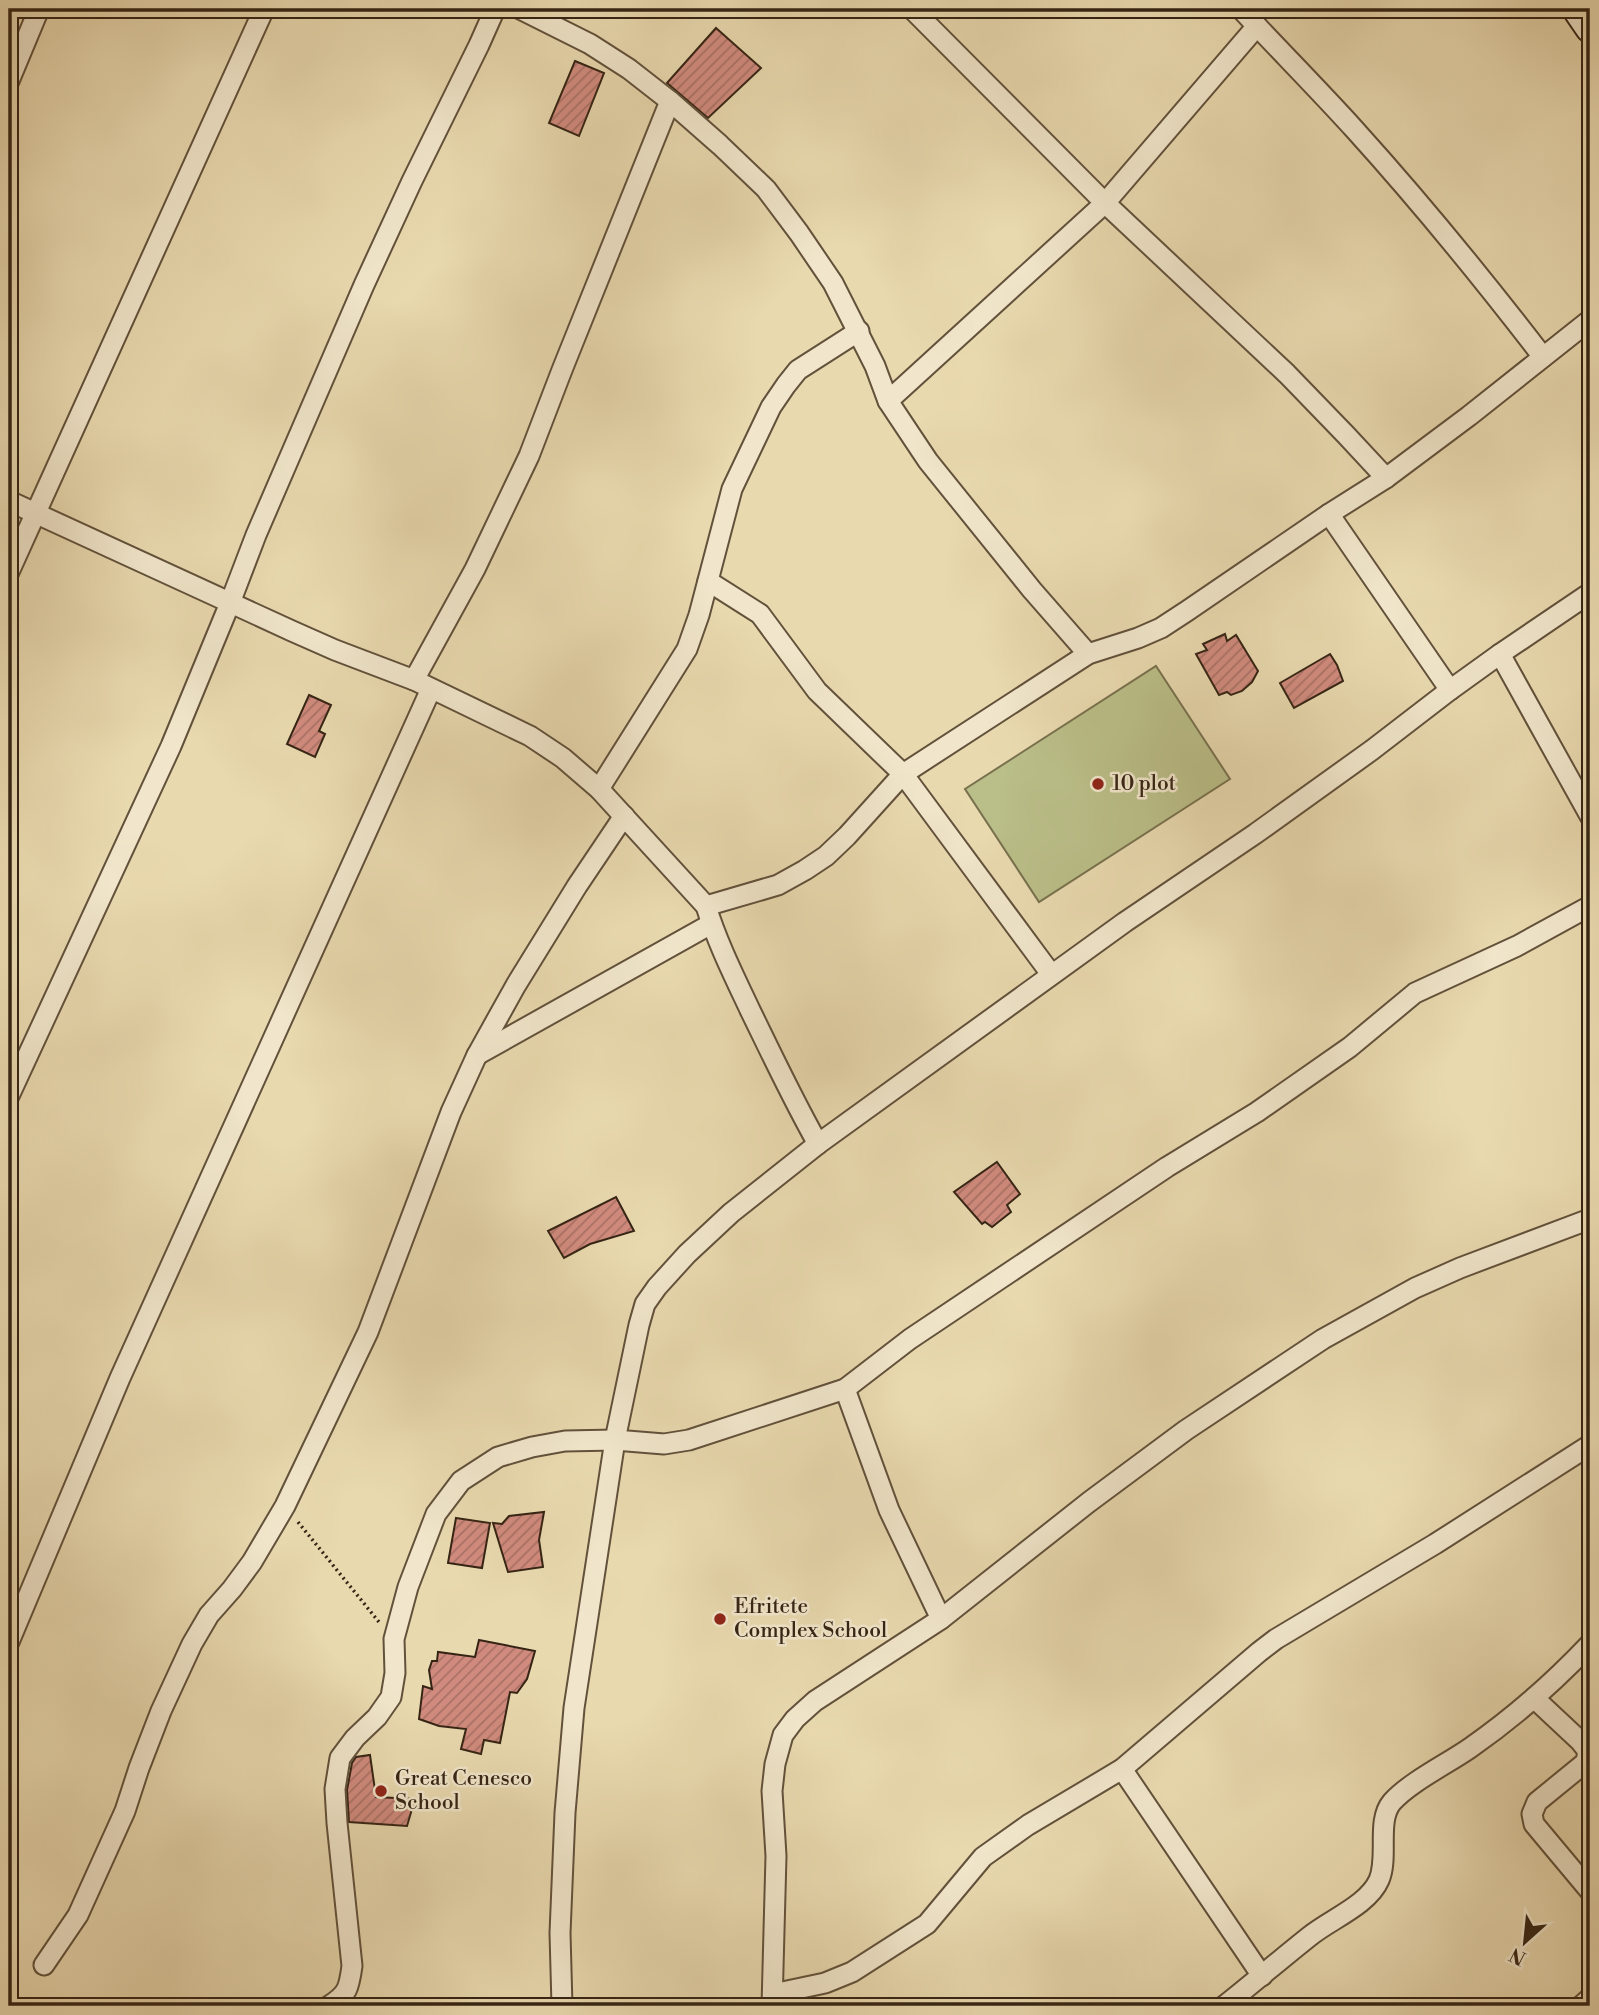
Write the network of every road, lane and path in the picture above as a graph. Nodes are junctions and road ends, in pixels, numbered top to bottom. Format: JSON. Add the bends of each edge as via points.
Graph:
{"nodes":[{"id":1,"x":39,"y":9,"type":"edge"},
{"id":2,"x":264,"y":9,"type":"edge"},
{"id":3,"x":495,"y":9,"type":"edge"},
{"id":4,"x":520,"y":9,"type":"edge"},
{"id":5,"x":912,"y":9,"type":"edge"},
{"id":6,"x":1241,"y":9,"type":"edge"},
{"id":7,"x":1577,"y":9,"type":"edge"},
{"id":8,"x":1257,"y":26,"type":"junction"},
{"id":9,"x":1590,"y":28,"type":"edge"},
{"id":10,"x":9,"y":81,"type":"edge"},
{"id":11,"x":670,"y":101,"type":"junction"},
{"id":12,"x":1105,"y":203,"type":"junction"},
{"id":13,"x":1590,"y":320,"type":"edge"},
{"id":14,"x":859,"y":331,"type":"junction"},
{"id":15,"x":1543,"y":357,"type":"junction"},
{"id":16,"x":888,"y":401,"type":"junction"},
{"id":17,"x":1386,"y":478,"type":"junction"},
{"id":18,"x":9,"y":500,"type":"edge"},
{"id":19,"x":35,"y":513,"type":"junction"},
{"id":20,"x":1329,"y":514,"type":"junction"},
{"id":21,"x":9,"y":572,"type":"edge"},
{"id":22,"x":708,"y":581,"type":"junction"},
{"id":23,"x":1590,"y":593,"type":"edge"},
{"id":24,"x":230,"y":603,"type":"junction"},
{"id":25,"x":1088,"y":654,"type":"junction"},
{"id":26,"x":1500,"y":654,"type":"junction"},
{"id":27,"x":423,"y":684,"type":"junction"},
{"id":28,"x":1450,"y":690,"type":"junction"},
{"id":29,"x":903,"y":774,"type":"junction"},
{"id":30,"x":599,"y":789,"type":"junction"},
{"id":31,"x":624,"y":816,"type":"junction"},
{"id":32,"x":1590,"y":816,"type":"edge"},
{"id":33,"x":1590,"y":906,"type":"edge"},
{"id":34,"x":709,"y":915,"type":"junction"},
{"id":35,"x":1051,"y":974,"type":"junction"},
{"id":36,"x":477,"y":1055,"type":"junction"},
{"id":37,"x":9,"y":1096,"type":"edge"},
{"id":38,"x":818,"y":1144,"type":"junction"},
{"id":39,"x":1590,"y":1219,"type":"edge"},
{"id":40,"x":845,"y":1389,"type":"junction"},
{"id":41,"x":615,"y":1440,"type":"junction"},
{"id":42,"x":1590,"y":1445,"type":"edge"},
{"id":43,"x":285,"y":1507,"type":"junction"},
{"id":44,"x":941,"y":1619,"type":"junction"},
{"id":45,"x":394,"y":1639,"type":"junction"},
{"id":46,"x":9,"y":1642,"type":"edge"},
{"id":47,"x":1590,"y":1644,"type":"edge"},
{"id":48,"x":1534,"y":1698,"type":"junction"},
{"id":49,"x":1122,"y":1769,"type":"junction"},
{"id":50,"x":1590,"y":1891,"type":"edge"},
{"id":51,"x":44,"y":1965,"type":"dead end"},
{"id":52,"x":1262,"y":1976,"type":"junction"},
{"id":53,"x":1590,"y":1998,"type":"edge"},
{"id":54,"x":772,"y":2000,"type":"edge"},
{"id":55,"x":329,"y":2006,"type":"edge"},
{"id":56,"x":562,"y":2006,"type":"edge"},
{"id":57,"x":1224,"y":2006,"type":"edge"},
{"id":58,"x":1581,"y":2006,"type":"edge"}],
"edges":[{"from":1,"to":10,"type":"street"},
{"from":2,"to":19,"type":"street"},
{"from":3,"to":24,"type":"street","via":[[364,285]]},
{"from":4,"to":11,"type":"street","via":[[590,44]]},
{"from":5,"to":12,"type":"street"},
{"from":6,"to":8,"type":"street"},
{"from":7,"to":9,"type":"street"},
{"from":8,"to":12,"type":"street"},
{"from":8,"to":15,"type":"street","via":[[1415,198]]},
{"from":11,"to":14,"type":"street","via":[[766,189],[833,283]]},
{"from":11,"to":27,"type":"street","via":[[530,456]]},
{"from":12,"to":16,"type":"street"},
{"from":12,"to":17,"type":"street","via":[[1287,374]]},
{"from":13,"to":15,"type":"street"},
{"from":14,"to":16,"type":"street"},
{"from":14,"to":22,"type":"street","via":[[798,370],[771,407],[732,489]]},
{"from":15,"to":17,"type":"street"},
{"from":16,"to":25,"type":"street","via":[[928,461]]},
{"from":17,"to":20,"type":"street"},
{"from":18,"to":19,"type":"street"},
{"from":19,"to":21,"type":"street"},
{"from":19,"to":24,"type":"street"},
{"from":20,"to":25,"type":"street","via":[[1161,628]]},
{"from":20,"to":28,"type":"street"},
{"from":22,"to":29,"type":"street","via":[[760,614],[817,691]]},
{"from":22,"to":30,"type":"street","via":[[687,649]]},
{"from":23,"to":26,"type":"street"},
{"from":24,"to":27,"type":"street"},
{"from":24,"to":37,"type":"street","via":[[171,746]]},
{"from":25,"to":29,"type":"street"},
{"from":26,"to":28,"type":"street"},
{"from":26,"to":32,"type":"street"},
{"from":27,"to":30,"type":"street","via":[[530,736]]},
{"from":27,"to":46,"type":"street"},
{"from":28,"to":35,"type":"street","via":[[1265,827]]},
{"from":29,"to":34,"type":"street","via":[[827,856],[778,885]]},
{"from":29,"to":35,"type":"street"},
{"from":30,"to":31,"type":"street"},
{"from":31,"to":34,"type":"street"},
{"from":31,"to":36,"type":"street","via":[[556,919]]},
{"from":33,"to":40,"type":"street","via":[[1415,993],[1350,1047],[1257,1112],[909,1339]]},
{"from":34,"to":36,"type":"street"},
{"from":34,"to":38,"type":"street","via":[[775,1065]]},
{"from":35,"to":38,"type":"street"},
{"from":36,"to":43,"type":"street","via":[[368,1332]]},
{"from":38,"to":41,"type":"street","via":[[687,1254],[645,1304]]},
{"from":39,"to":44,"type":"street","via":[[1415,1288],[1323,1339],[1186,1430]]},
{"from":40,"to":41,"type":"street","via":[[689,1440],[664,1444]]},
{"from":40,"to":44,"type":"street","via":[[889,1510]]},
{"from":41,"to":45,"type":"street","via":[[532,1447],[498,1457],[461,1481],[436,1514]]},
{"from":41,"to":56,"type":"street","via":[[574,1708],[560,1933]]},
{"from":42,"to":49,"type":"street","via":[[1276,1639]]},
{"from":43,"to":45,"type":"path"},
{"from":43,"to":51,"type":"street","via":[[252,1562],[192,1644],[78,1915]]},
{"from":44,"to":54,"type":"street","via":[[815,1701],[783,1735],[772,1791],[776,1856]]},
{"from":45,"to":55,"type":"street","via":[[391,1697],[340,1758],[335,1789],[352,1966],[343,1997]]},
{"from":47,"to":48,"type":"street"},
{"from":48,"to":50,"type":"street","via":[[1588,1751],[1586,1762],[1537,1802],[1532,1814],[1534,1824]]},
{"from":48,"to":52,"type":"street","via":[[1390,1804],[1384,1820],[1383,1865],[1368,1896]]},
{"from":49,"to":52,"type":"street"},
{"from":49,"to":54,"type":"street","via":[[983,1857],[927,1924],[872,1961]]},
{"from":52,"to":57,"type":"street"},
{"from":53,"to":58,"type":"street"}]}
